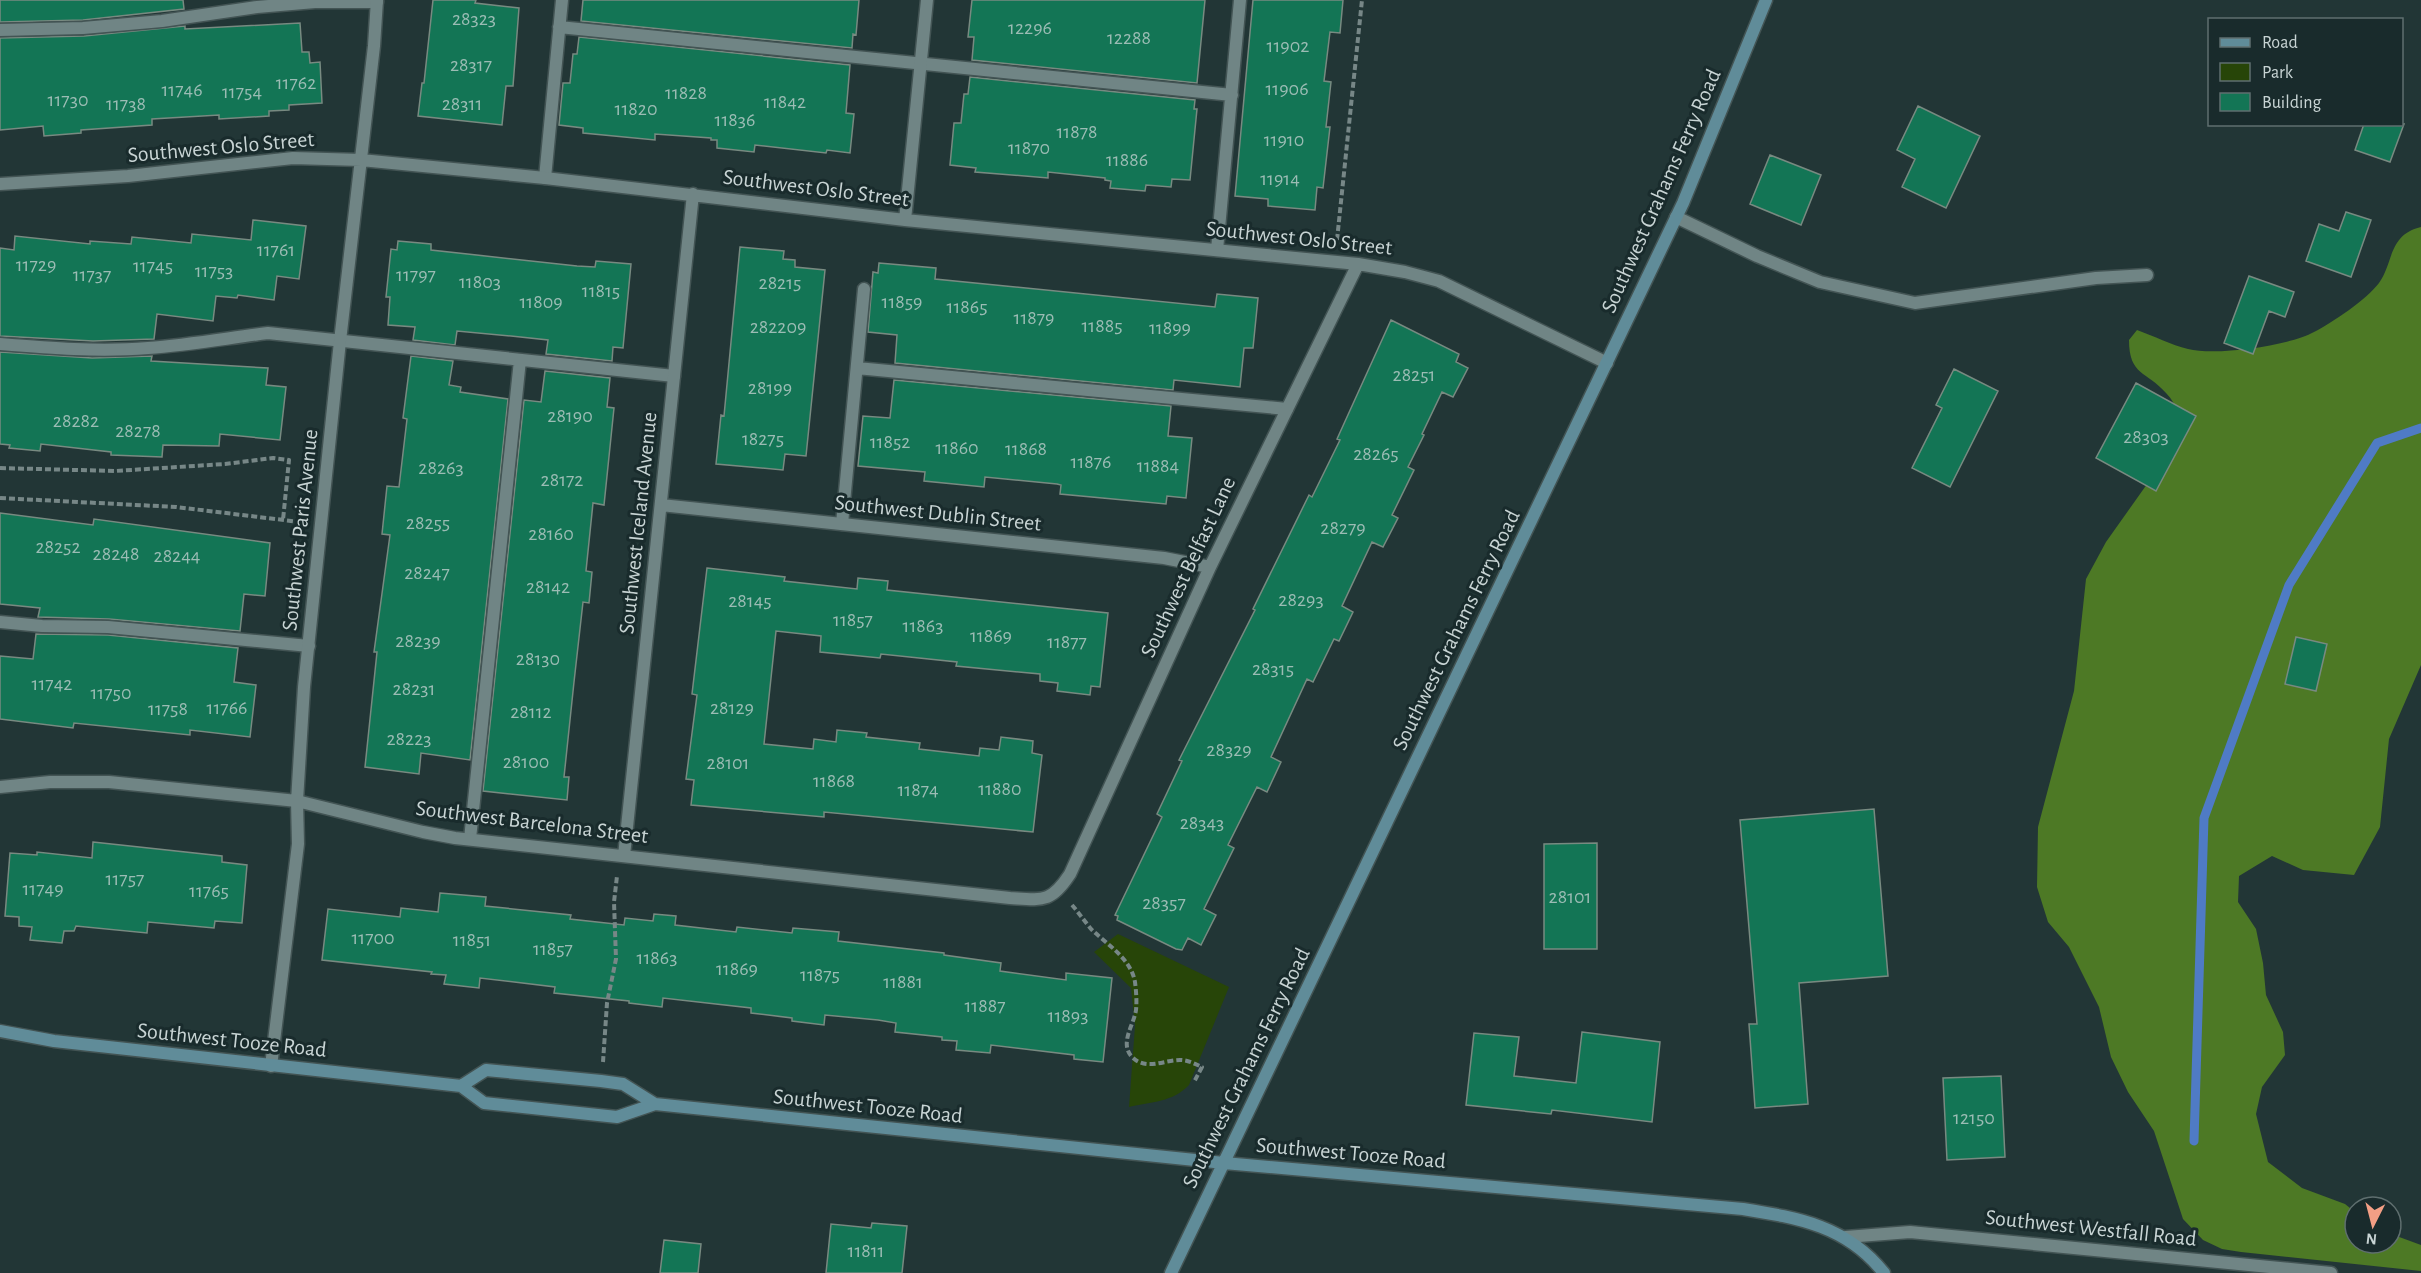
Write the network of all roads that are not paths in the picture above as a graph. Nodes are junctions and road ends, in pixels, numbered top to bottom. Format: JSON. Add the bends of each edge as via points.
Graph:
{"nodes":[{"id":1,"x":562,"y":0,"type":"edge"},
{"id":2,"x":927,"y":0,"type":"edge"},
{"id":3,"x":1240,"y":0,"type":"edge"},
{"id":4,"x":1766,"y":0,"type":"edge"},
{"id":5,"x":377,"y":1,"type":"edge"},
{"id":6,"x":559,"y":27,"type":"junction"},
{"id":7,"x":0,"y":30,"type":"edge"},
{"id":8,"x":920,"y":63,"type":"junction"},
{"id":9,"x":1232,"y":95,"type":"junction"},
{"id":10,"x":361,"y":160,"type":"junction"},
{"id":11,"x":544,"y":178,"type":"junction"},
{"id":12,"x":0,"y":184,"type":"edge"},
{"id":13,"x":693,"y":194,"type":"junction"},
{"id":14,"x":1676,"y":217,"type":"junction"},
{"id":15,"x":905,"y":219,"type":"junction"},
{"id":16,"x":1217,"y":250,"type":"junction"},
{"id":17,"x":1358,"y":264,"type":"junction"},
{"id":18,"x":2147,"y":275,"type":"dead end"},
{"id":19,"x":864,"y":289,"type":"dead end"},
{"id":20,"x":340,"y":341,"type":"junction"},
{"id":21,"x":0,"y":344,"type":"edge"},
{"id":22,"x":520,"y":360,"type":"junction"},
{"id":23,"x":1607,"y":363,"type":"junction"},
{"id":24,"x":856,"y":368,"type":"junction"},
{"id":25,"x":674,"y":376,"type":"junction"},
{"id":26,"x":1287,"y":409,"type":"junction"},
{"id":27,"x":660,"y":506,"type":"junction"},
{"id":28,"x":842,"y":524,"type":"junction"},
{"id":29,"x":1210,"y":567,"type":"junction"},
{"id":30,"x":0,"y":622,"type":"edge"},
{"id":31,"x":309,"y":646,"type":"junction"},
{"id":32,"x":0,"y":787,"type":"edge"},
{"id":33,"x":297,"y":801,"type":"junction"},
{"id":34,"x":470,"y":839,"type":"junction"},
{"id":35,"x":624,"y":856,"type":"junction"},
{"id":36,"x":1059,"y":890,"type":"joint"},
{"id":37,"x":0,"y":1031,"type":"edge"},
{"id":38,"x":271,"y":1066,"type":"junction"},
{"id":39,"x":461,"y":1086,"type":"junction"},
{"id":40,"x":654,"y":1104,"type":"junction"},
{"id":41,"x":1224,"y":1163,"type":"junction"},
{"id":42,"x":1846,"y":1237,"type":"junction"},
{"id":43,"x":1171,"y":1273,"type":"edge"},
{"id":44,"x":1884,"y":1273,"type":"edge"},
{"id":45,"x":2331,"y":1273,"type":"edge"}],
"edges":[{"from":1,"to":6,"type":"street"},
{"from":2,"to":8,"type":"street"},
{"from":3,"to":9,"type":"street"},
{"from":4,"to":14,"type":"main road","name":"Southwest Grahams Ferry Road"},
{"from":5,"to":7,"type":"street","via":[[257,7],[83,28]]},
{"from":5,"to":10,"type":"street","name":"Southwest Paris Avenue"},
{"from":6,"to":8,"type":"street"},
{"from":6,"to":11,"type":"street"},
{"from":8,"to":9,"type":"street"},
{"from":8,"to":15,"type":"street"},
{"from":9,"to":16,"type":"street"},
{"from":10,"to":11,"type":"street","name":"Southwest Oslo Street"},
{"from":10,"to":12,"type":"street","name":"Southwest Oslo Street","via":[[293,158],[129,177]]},
{"from":10,"to":20,"type":"street","name":"Southwest Paris Avenue"},
{"from":11,"to":13,"type":"street","name":"Southwest Oslo Street"},
{"from":13,"to":15,"type":"street","name":"Southwest Oslo Street"},
{"from":13,"to":25,"type":"street","name":"Southwest Iceland Avenue"},
{"from":14,"to":18,"type":"street","via":[[1820,282],[1915,303],[2096,278]]},
{"from":14,"to":23,"type":"main road","name":"Southwest Grahams Ferry Road"},
{"from":15,"to":16,"type":"street","name":"Southwest Oslo Street"},
{"from":16,"to":17,"type":"street","name":"Southwest Oslo Street"},
{"from":17,"to":23,"type":"street","name":"Southwest Oslo Street","via":[[1439,281]]},
{"from":17,"to":26,"type":"street","name":"Southwest Belfast Lane"},
{"from":19,"to":24,"type":"street"},
{"from":20,"to":21,"type":"street","via":[[268,333],[147,348]]},
{"from":20,"to":22,"type":"street"},
{"from":20,"to":31,"type":"street","name":"Southwest Paris Avenue"},
{"from":22,"to":25,"type":"street"},
{"from":22,"to":34,"type":"street"},
{"from":23,"to":41,"type":"main road","name":"Southwest Grahams Ferry Road"},
{"from":24,"to":26,"type":"street"},
{"from":24,"to":28,"type":"street"},
{"from":25,"to":27,"type":"street","name":"Southwest Iceland Avenue"},
{"from":26,"to":29,"type":"street","name":"Southwest Belfast Lane"},
{"from":27,"to":28,"type":"street","name":"Southwest Dublin Street"},
{"from":27,"to":35,"type":"street","name":"Southwest Iceland Avenue"},
{"from":28,"to":29,"type":"street","name":"Southwest Dublin Street","via":[[1164,558]]},
{"from":29,"to":36,"type":"street","name":"Southwest Belfast Lane","via":[[1070,874]]},
{"from":30,"to":31,"type":"street","via":[[108,627]]},
{"from":31,"to":33,"type":"street","name":"Southwest Paris Avenue"},
{"from":32,"to":33,"type":"street","name":"Southwest Barcelona Street","via":[[109,782]]},
{"from":33,"to":34,"type":"street","name":"Southwest Barcelona Street","via":[[423,832]]},
{"from":33,"to":38,"type":"street","name":"Southwest Paris Avenue","via":[[298,844]]},
{"from":34,"to":35,"type":"street","name":"Southwest Barcelona Street"},
{"from":35,"to":36,"type":"street","name":"Southwest Barcelona Street","via":[[1010,898],[1048,898]]},
{"from":37,"to":38,"type":"main road","name":"Southwest Tooze Road","via":[[54,1041]]},
{"from":38,"to":39,"type":"main road","name":"Southwest Tooze Road"},
{"from":39,"to":40,"type":"main road","name":"Southwest Tooze Road","via":[[484,1103],[617,1117]]},
{"from":39,"to":40,"type":"main road","name":"Southwest Tooze Road","via":[[486,1070],[623,1084]]},
{"from":40,"to":41,"type":"main road","name":"Southwest Tooze Road"},
{"from":41,"to":42,"type":"main road","name":"Southwest Tooze Road","via":[[1743,1209],[1796,1218]]},
{"from":41,"to":43,"type":"main road","name":"Southwest Grahams Ferry Road"},
{"from":42,"to":44,"type":"main road","name":"Southwest Tooze Road"},
{"from":42,"to":45,"type":"street","name":"Southwest Westfall Road","via":[[1910,1232]]}]}
